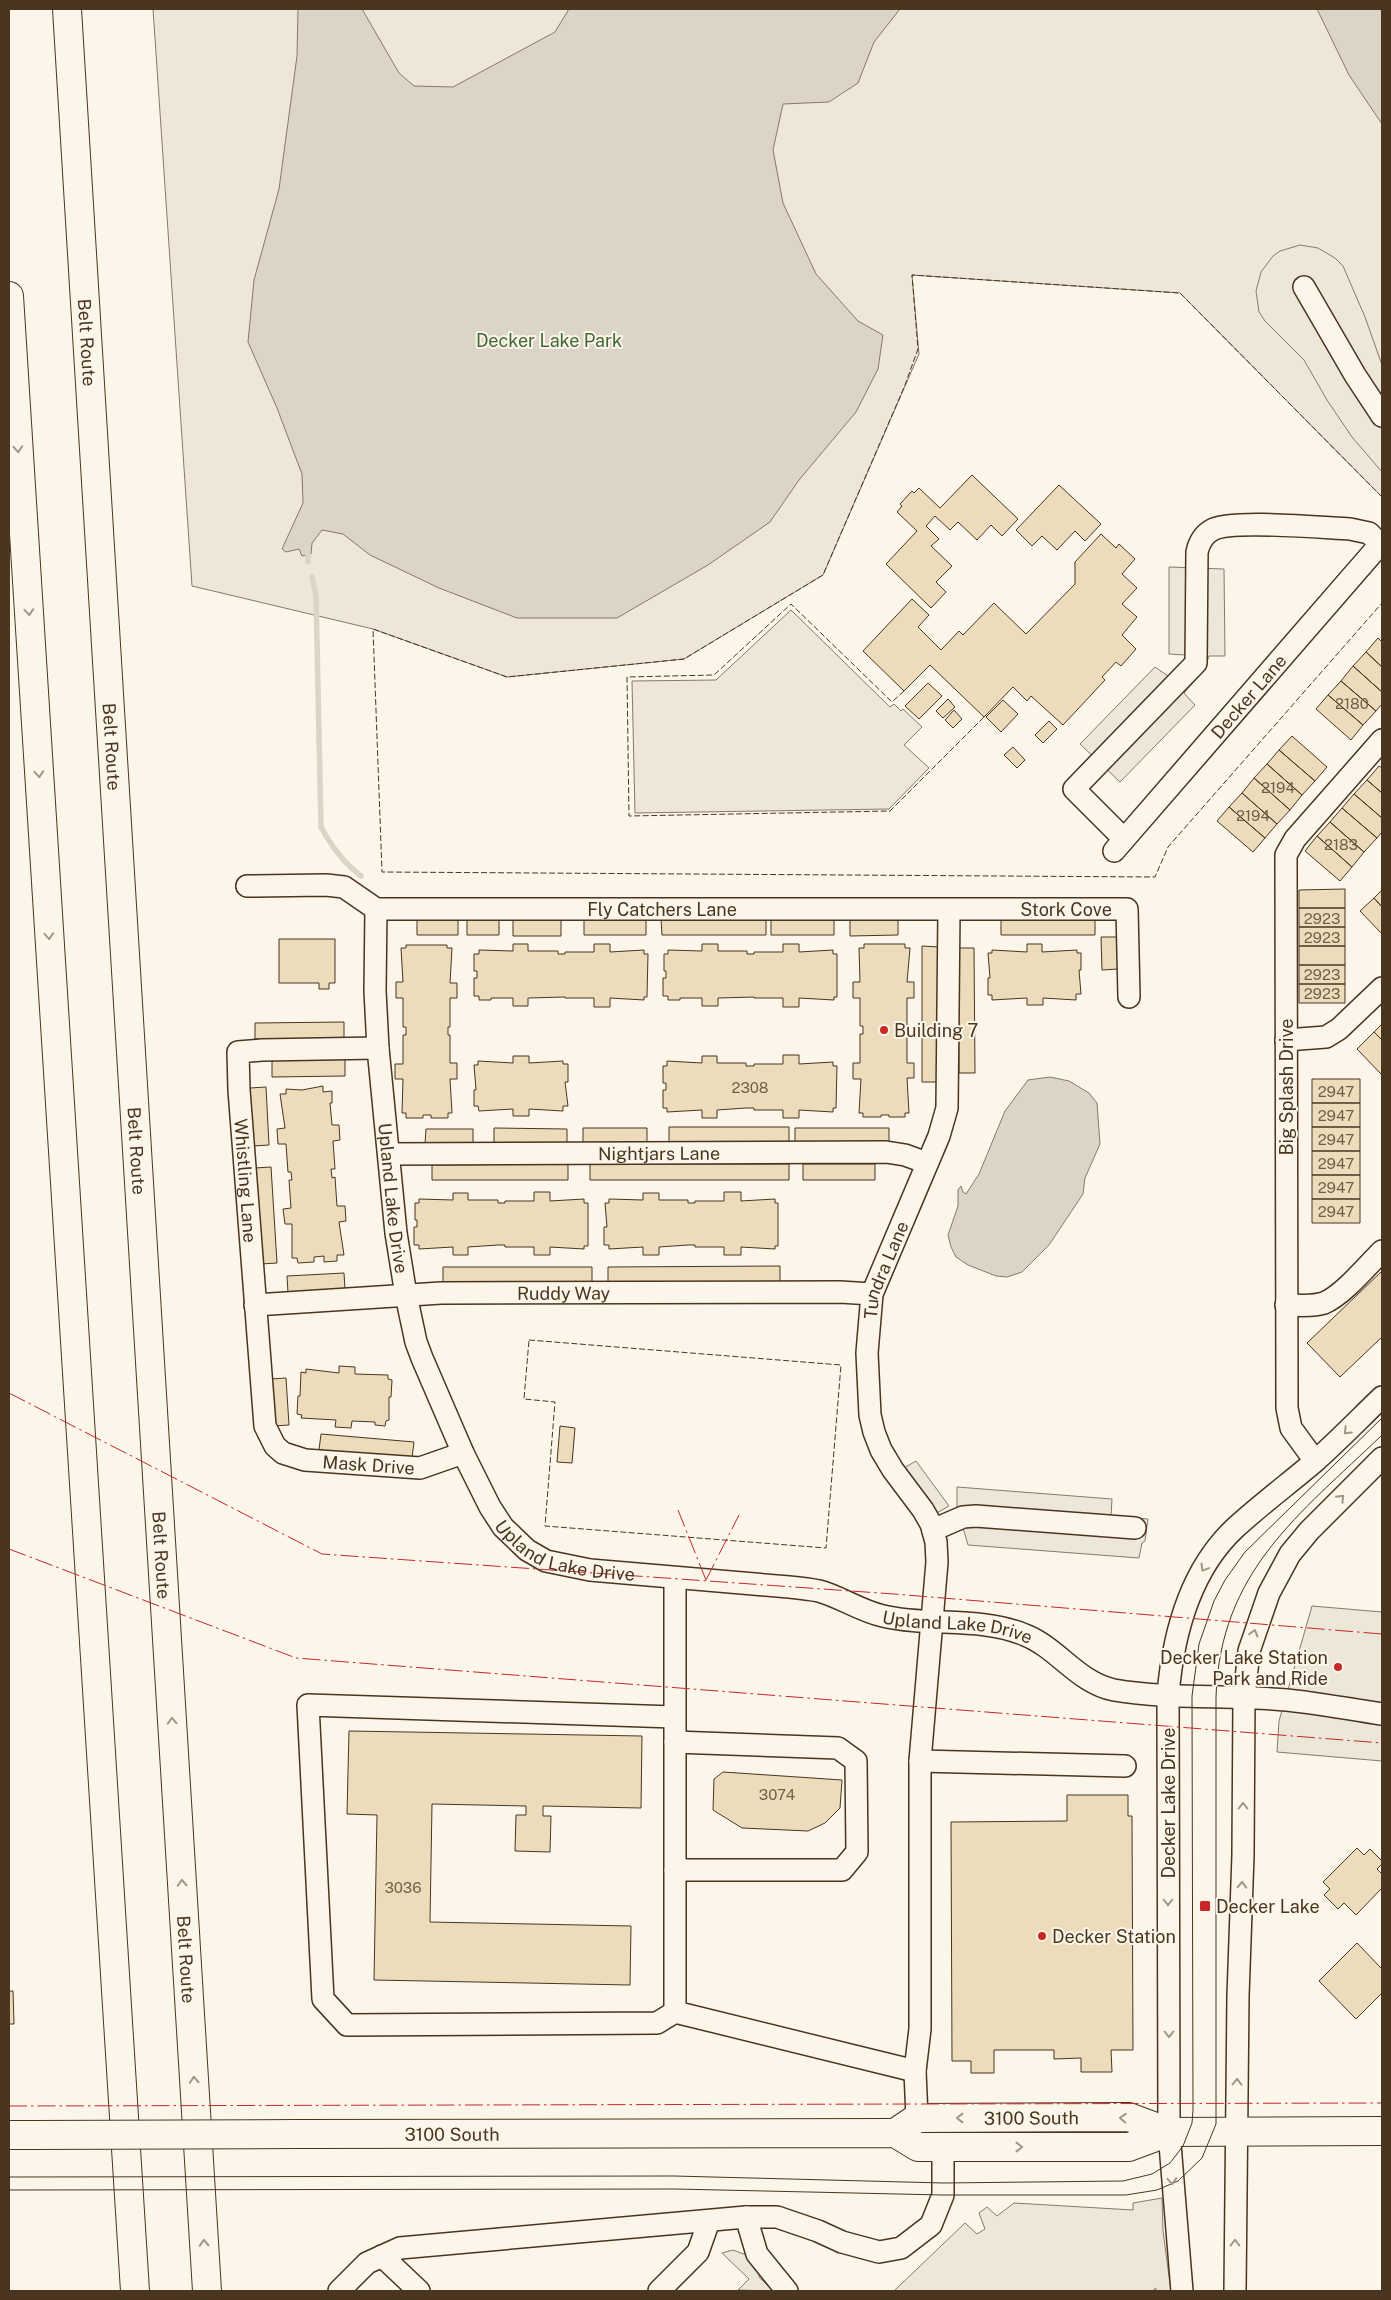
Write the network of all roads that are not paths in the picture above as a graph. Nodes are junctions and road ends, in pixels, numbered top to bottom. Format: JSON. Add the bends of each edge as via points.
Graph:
{"nodes":[{"id":1,"x":68,"y":9,"type":"edge"},
{"id":2,"x":1304,"y":287,"type":"dead end"},
{"id":3,"x":9,"y":296,"type":"edge"},
{"id":4,"x":1382,"y":416,"type":"edge"},
{"id":5,"x":1381,"y":543,"type":"edge"},
{"id":6,"x":1382,"y":740,"type":"edge"},
{"id":7,"x":247,"y":886,"type":"dead end"},
{"id":8,"x":376,"y":909,"type":"junction"},
{"id":9,"x":949,"y":910,"type":"junction"},
{"id":10,"x":1382,"y":988,"type":"edge"},
{"id":11,"x":1129,"y":997,"type":"dead end"},
{"id":12,"x":1286,"y":1040,"type":"junction"},
{"id":13,"x":378,"y":1048,"type":"junction"},
{"id":14,"x":389,"y":1154,"type":"junction"},
{"id":15,"x":927,"y":1163,"type":"junction"},
{"id":16,"x":1382,"y":1251,"type":"edge"},
{"id":17,"x":872,"y":1294,"type":"junction"},
{"id":18,"x":406,"y":1295,"type":"junction"},
{"id":19,"x":255,"y":1305,"type":"junction"},
{"id":20,"x":1286,"y":1305,"type":"junction"},
{"id":21,"x":1382,"y":1397,"type":"edge"},
{"id":22,"x":275,"y":1446,"type":"joint"},
{"id":23,"x":463,"y":1452,"type":"junction"},
{"id":24,"x":1382,"y":1458,"type":"edge"},
{"id":25,"x":1315,"y":1461,"type":"junction"},
{"id":26,"x":1135,"y":1528,"type":"dead end"},
{"id":27,"x":933,"y":1530,"type":"junction"},
{"id":28,"x":675,"y":1578,"type":"junction"},
{"id":29,"x":932,"y":1622,"type":"junction"},
{"id":30,"x":1168,"y":1696,"type":"junction"},
{"id":31,"x":1244,"y":1698,"type":"junction"},
{"id":32,"x":1382,"y":1714,"type":"edge"},
{"id":33,"x":674,"y":1717,"type":"junction"},
{"id":34,"x":674,"y":1742,"type":"junction"},
{"id":35,"x":920,"y":1762,"type":"junction"},
{"id":36,"x":1125,"y":1766,"type":"dead end"},
{"id":37,"x":674,"y":1870,"type":"junction"},
{"id":38,"x":674,"y":2012,"type":"junction"},
{"id":39,"x":916,"y":2071,"type":"junction"},
{"id":40,"x":906,"y":2125,"type":"junction"},
{"id":41,"x":1235,"y":2131,"type":"junction"},
{"id":42,"x":1382,"y":2131,"type":"edge"},
{"id":43,"x":1169,"y":2132,"type":"junction"},
{"id":44,"x":20,"y":2135,"type":"edge"},
{"id":45,"x":943,"y":2147,"type":"junction"},
{"id":46,"x":746,"y":2218,"type":"junction"},
{"id":47,"x":709,"y":2221,"type":"junction"},
{"id":48,"x":382,"y":2256,"type":"junction"},
{"id":49,"x":135,"y":2291,"type":"edge"},
{"id":50,"x":207,"y":2291,"type":"edge"},
{"id":51,"x":340,"y":2291,"type":"edge"},
{"id":52,"x":419,"y":2291,"type":"edge"},
{"id":53,"x":659,"y":2291,"type":"edge"},
{"id":54,"x":787,"y":2291,"type":"edge"},
{"id":55,"x":1182,"y":2291,"type":"edge"},
{"id":56,"x":1235,"y":2291,"type":"edge"}],
"edges":[{"from":50,"to":1,"type":"main road","name":"Belt Route","one_way":true},
{"from":2,"to":4,"type":"street"},
{"from":3,"to":49,"type":"main road","one_way":true},
{"from":5,"to":5,"type":"street","name":"Decker Lane","via":[[1119,845],[1074,789],[1196,663],[1197,552],[1205,536],[1212,530],[1232,525],[1340,528],[1368,533]]},
{"from":6,"to":12,"type":"street","name":"Big Splash Drive","via":[[1295,839],[1286,855]]},
{"from":7,"to":8,"type":"street","via":[[344,887]]},
{"from":8,"to":9,"type":"street","name":"Fly Catchers Lane"},
{"from":8,"to":13,"type":"street","name":"Upland Lake Drive"},
{"from":9,"to":11,"type":"street","name":"Stork Cove","via":[[1127,909]]},
{"from":9,"to":15,"type":"street","name":"Tundra Lane","via":[[947,1108]]},
{"from":10,"to":12,"type":"street","via":[[1339,1029],[1326,1037]]},
{"from":12,"to":20,"type":"street","name":"Big Splash Drive"},
{"from":13,"to":14,"type":"street","name":"Upland Lake Drive"},
{"from":13,"to":19,"type":"street","name":"Whistling Lane","via":[[238,1052]]},
{"from":14,"to":15,"type":"street","name":"Nightjars Lane","via":[[886,1152]]},
{"from":14,"to":18,"type":"street","name":"Upland Lake Drive","via":[[396,1233]]},
{"from":15,"to":17,"type":"street","name":"Tundra Lane"},
{"from":16,"to":20,"type":"street","via":[[1334,1297],[1323,1303]]},
{"from":17,"to":18,"type":"street","name":"Ruddy Way"},
{"from":17,"to":27,"type":"street","name":"Tundra Lane","via":[[867,1354],[874,1432],[893,1470],[924,1510]]},
{"from":18,"to":19,"type":"street","name":"Ruddy Way"},
{"from":18,"to":23,"type":"street","name":"Upland Lake Drive","via":[[416,1342]]},
{"from":19,"to":22,"type":"street","name":"Whistling Lane","via":[[264,1417],[268,1436]]},
{"from":20,"to":25,"type":"street","name":"Big Splash Drive","via":[[1288,1418],[1291,1428]]},
{"from":21,"to":25,"type":"street","name":"Decker Lake Drive","one_way":true},
{"from":22,"to":23,"type":"street","name":"Mask Drive","via":[[283,1453],[305,1460],[410,1468],[431,1465]]},
{"from":23,"to":28,"type":"street","name":"Upland Lake Drive","via":[[490,1508],[503,1527],[527,1550],[546,1561],[562,1565]]},
{"from":31,"to":24,"type":"street","one_way":true,"via":[[1249,1651],[1256,1625],[1290,1554],[1321,1518]]},
{"from":25,"to":30,"type":"street","name":"Decker Lake Drive","one_way":true,"via":[[1234,1530],[1210,1559],[1180,1622]]},
{"from":26,"to":27,"type":"street","via":[[976,1516],[963,1517]]},
{"from":27,"to":29,"type":"street","name":"Tundra Lane","via":[[937,1562]]},
{"from":28,"to":29,"type":"street","name":"Upland Lake Drive","via":[[820,1591],[861,1610]]},
{"from":28,"to":33,"type":"street"},
{"from":29,"to":30,"type":"street","name":"Upland Lake Drive","via":[[983,1624],[1026,1635],[1046,1646],[1091,1682],[1113,1690]]},
{"from":29,"to":35,"type":"street","name":"Tundra Lane"},
{"from":30,"to":31,"type":"street","name":"Upland Lake Drive"},
{"from":30,"to":43,"type":"street","name":"Decker Lake Drive","one_way":true},
{"from":31,"to":32,"type":"street","name":"Upland Lake Drive"},
{"from":41,"to":31,"type":"street","one_way":true},
{"from":33,"to":34,"type":"street"},
{"from":33,"to":38,"type":"street","via":[[308,1705],[323,1999],[347,2025],[657,2024]]},
{"from":34,"to":37,"type":"street"},
{"from":34,"to":37,"type":"street","via":[[838,1748],[856,1761],[857,1843],[857,1852],[842,1870]]},
{"from":35,"to":36,"type":"street"},
{"from":35,"to":39,"type":"street","name":"Tundra Lane","via":[[920,2029]]},
{"from":37,"to":38,"type":"street"},
{"from":38,"to":39,"type":"street"},
{"from":39,"to":40,"type":"street","name":"Tundra Lane"},
{"from":43,"to":40,"type":"main road","name":"3100 South","one_way":true,"via":[[1129,2117]]},
{"from":40,"to":44,"type":"main road","name":"3100 South","bridge":true},
{"from":40,"to":45,"type":"main road","name":"3100 South","via":[[918,2147]]},
{"from":41,"to":42,"type":"main road","name":"3100 South"},
{"from":41,"to":43,"type":"main road","name":"3100 South"},
{"from":56,"to":41,"type":"street","one_way":true},
{"from":45,"to":43,"type":"main road","name":"3100 South","one_way":true,"via":[[1129,2147]]},
{"from":43,"to":55,"type":"street","name":"Decker Lake Drive","one_way":true},
{"from":45,"to":46,"type":"street","via":[[943,2195],[931,2225],[901,2248],[879,2252],[778,2218]]},
{"from":46,"to":47,"type":"street"},
{"from":46,"to":54,"type":"street","via":[[757,2254]]},
{"from":47,"to":48,"type":"street","via":[[400,2248]]},
{"from":47,"to":53,"type":"street","via":[[698,2252]]},
{"from":48,"to":51,"type":"street","via":[[367,2263]]},
{"from":48,"to":52,"type":"street"}]}
